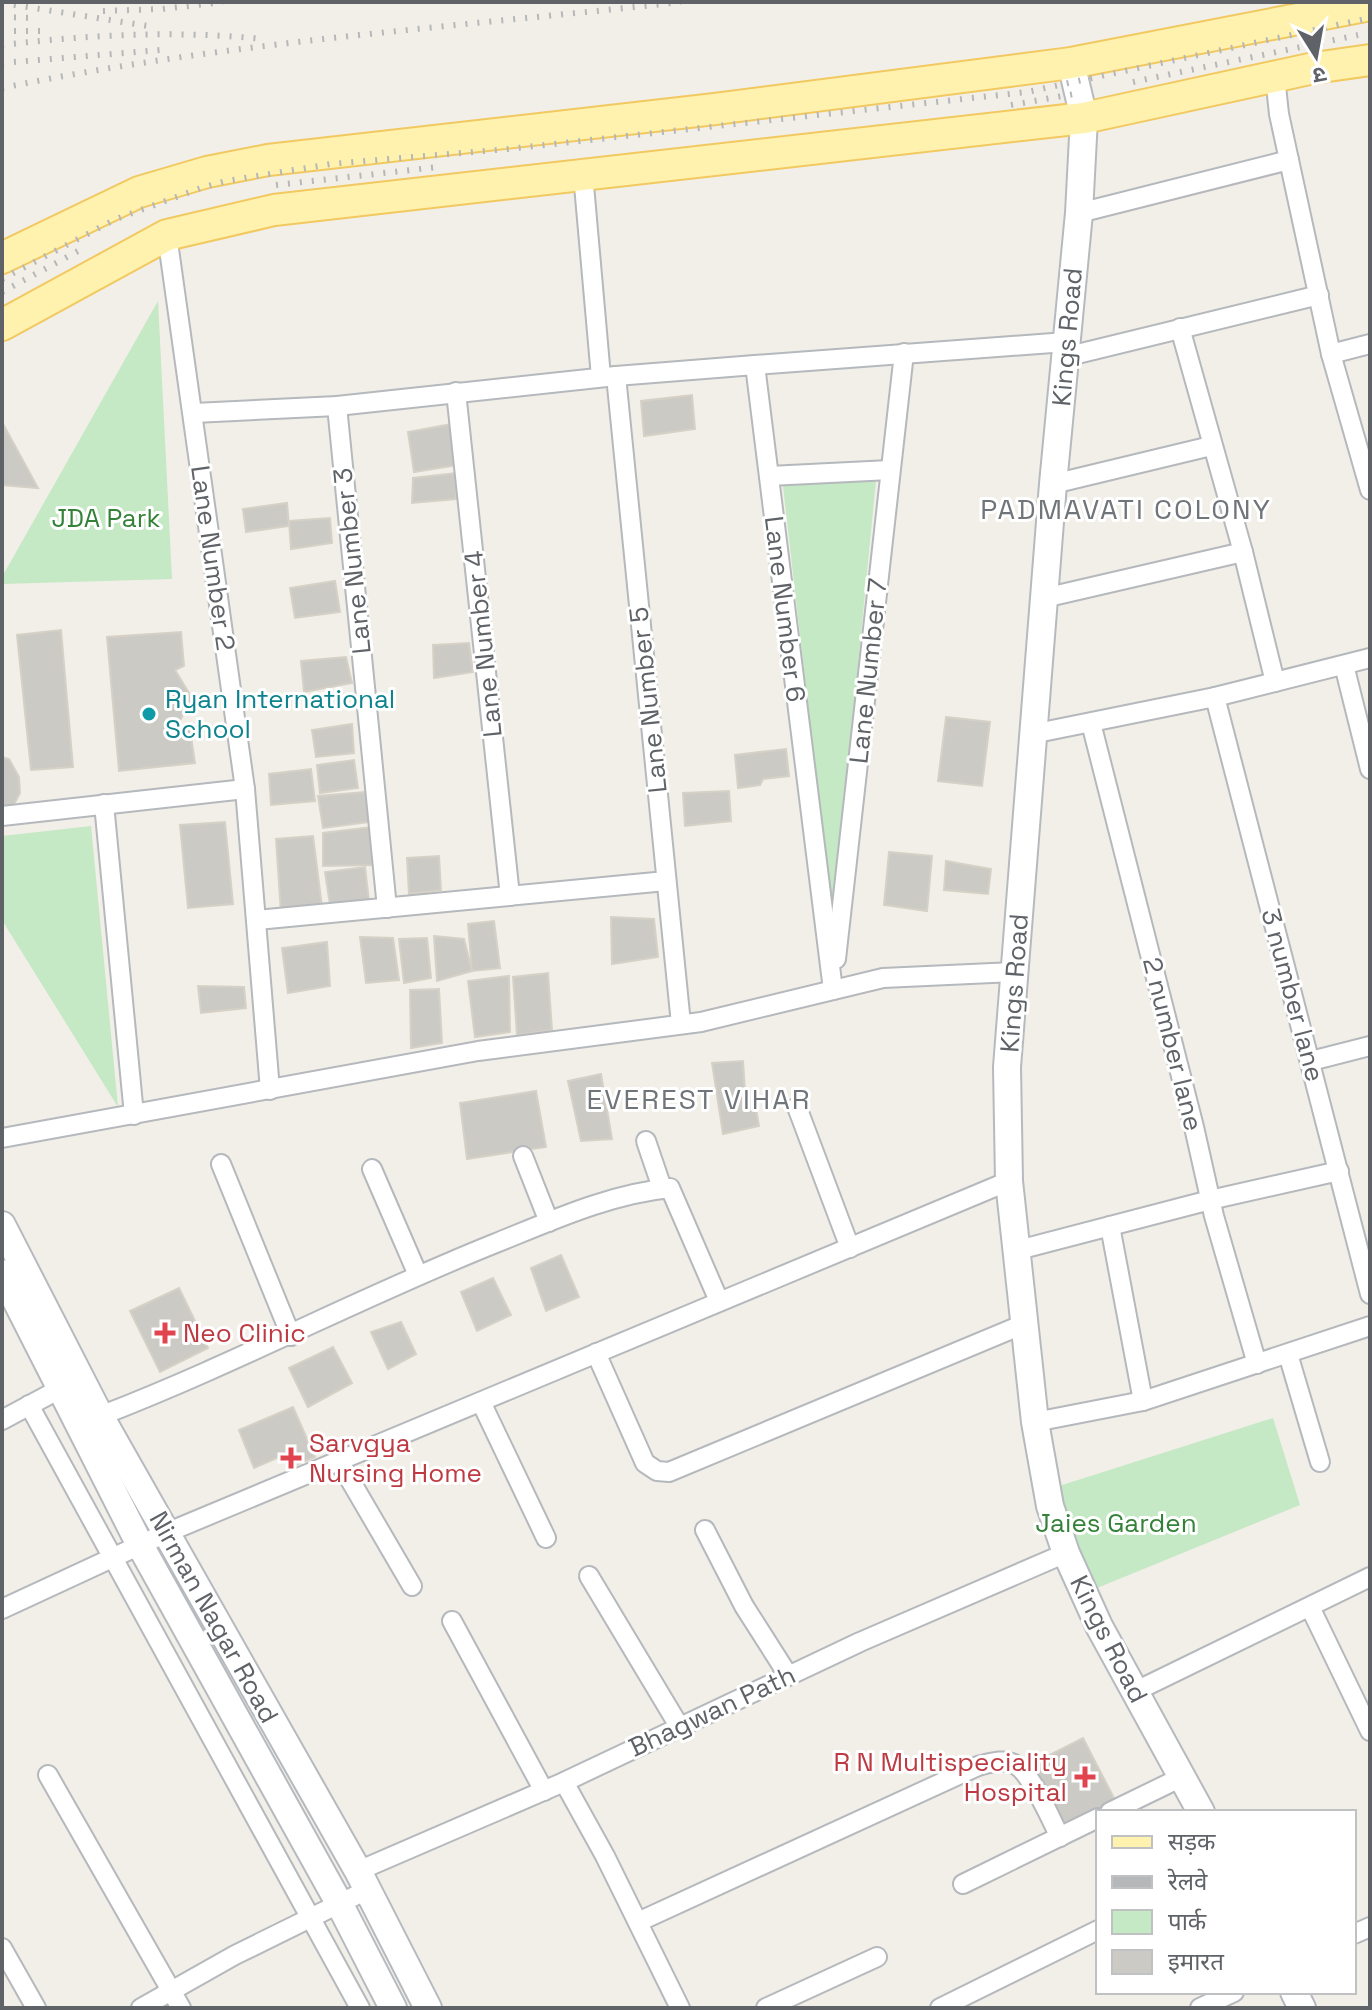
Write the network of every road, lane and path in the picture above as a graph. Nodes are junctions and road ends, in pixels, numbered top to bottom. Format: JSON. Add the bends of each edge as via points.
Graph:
{"nodes":[{"id":1,"x":1370,"y":5,"type":"edge"},
{"id":2,"x":1370,"y":60,"type":"edge"},
{"id":3,"x":1071,"y":63,"type":"junction"},
{"id":4,"x":1275,"y":77,"type":"junction"},
{"id":5,"x":1084,"y":118,"type":"junction"},
{"id":6,"x":1289,"y":160,"type":"junction"},
{"id":7,"x":583,"y":174,"type":"junction"},
{"id":8,"x":1079,"y":213,"type":"junction"},
{"id":9,"x":167,"y":235,"type":"junction"},
{"id":10,"x":2,"y":258,"type":"edge"},
{"id":11,"x":1319,"y":295,"type":"junction"},
{"id":12,"x":2,"y":325,"type":"edge"},
{"id":13,"x":1180,"y":328,"type":"junction"},
{"id":14,"x":1370,"y":344,"type":"edge"},
{"id":15,"x":1065,"y":349,"type":"junction"},
{"id":16,"x":904,"y":353,"type":"junction"},
{"id":17,"x":1331,"y":354,"type":"junction"},
{"id":18,"x":755,"y":365,"type":"junction"},
{"id":19,"x":609,"y":376,"type":"junction"},
{"id":20,"x":456,"y":392,"type":"junction"},
{"id":21,"x":337,"y":406,"type":"junction"},
{"id":22,"x":194,"y":413,"type":"junction"},
{"id":23,"x":1211,"y":446,"type":"junction"},
{"id":24,"x":890,"y":470,"type":"junction"},
{"id":25,"x":769,"y":476,"type":"junction"},
{"id":26,"x":1053,"y":484,"type":"junction"},
{"id":27,"x":1370,"y":489,"type":"edge"},
{"id":28,"x":1243,"y":552,"type":"junction"},
{"id":29,"x":1044,"y":598,"type":"junction"},
{"id":30,"x":1370,"y":658,"type":"edge"},
{"id":31,"x":1344,"y":665,"type":"junction"},
{"id":32,"x":1275,"y":682,"type":"junction"},
{"id":33,"x":1215,"y":697,"type":"junction"},
{"id":34,"x":1091,"y":723,"type":"junction"},
{"id":35,"x":1032,"y":734,"type":"junction"},
{"id":36,"x":1370,"y":769,"type":"edge"},
{"id":37,"x":245,"y":789,"type":"junction"},
{"id":38,"x":104,"y":804,"type":"junction"},
{"id":39,"x":2,"y":816,"type":"edge"},
{"id":40,"x":666,"y":881,"type":"junction"},
{"id":41,"x":510,"y":896,"type":"junction"},
{"id":42,"x":387,"y":908,"type":"junction"},
{"id":43,"x":257,"y":920,"type":"junction"},
{"id":44,"x":1014,"y":972,"type":"junction"},
{"id":45,"x":833,"y":990,"type":"junction"},
{"id":46,"x":681,"y":1024,"type":"junction"},
{"id":47,"x":1370,"y":1046,"type":"edge"},
{"id":48,"x":1311,"y":1061,"type":"junction"},
{"id":49,"x":270,"y":1090,"type":"junction"},
{"id":50,"x":797,"y":1107,"type":"dead end"},
{"id":51,"x":134,"y":1115,"type":"junction"},
{"id":52,"x":2,"y":1138,"type":"edge"},
{"id":53,"x":646,"y":1141,"type":"dead end"},
{"id":54,"x":523,"y":1156,"type":"dead end"},
{"id":55,"x":221,"y":1164,"type":"dead end"},
{"id":56,"x":372,"y":1169,"type":"dead end"},
{"id":57,"x":1339,"y":1171,"type":"junction"},
{"id":58,"x":1009,"y":1181,"type":"junction"},
{"id":59,"x":662,"y":1188,"type":"junction"},
{"id":60,"x":1210,"y":1200,"type":"junction"},
{"id":61,"x":549,"y":1222,"type":"junction"},
{"id":62,"x":2,"y":1225,"type":"edge"},
{"id":63,"x":1110,"y":1226,"type":"junction"},
{"id":64,"x":850,"y":1248,"type":"junction"},
{"id":65,"x":1018,"y":1250,"type":"junction"},
{"id":66,"x":2,"y":1273,"type":"edge"},
{"id":67,"x":418,"y":1275,"type":"junction"},
{"id":68,"x":1370,"y":1294,"type":"edge"},
{"id":69,"x":719,"y":1301,"type":"junction"},
{"id":70,"x":1024,"y":1324,"type":"junction"},
{"id":71,"x":1370,"y":1326,"type":"edge"},
{"id":72,"x":291,"y":1336,"type":"junction"},
{"id":73,"x":596,"y":1353,"type":"junction"},
{"id":74,"x":1288,"y":1354,"type":"junction"},
{"id":75,"x":1257,"y":1364,"type":"junction"},
{"id":76,"x":70,"y":1383,"type":"junction"},
{"id":77,"x":1143,"y":1401,"type":"junction"},
{"id":78,"x":481,"y":1402,"type":"junction"},
{"id":79,"x":29,"y":1405,"type":"junction"},
{"id":80,"x":100,"y":1416,"type":"junction"},
{"id":81,"x":2,"y":1420,"type":"edge"},
{"id":82,"x":1035,"y":1422,"type":"junction"},
{"id":83,"x":339,"y":1461,"type":"junction"},
{"id":84,"x":1320,"y":1462,"type":"dead end"},
{"id":85,"x":705,"y":1530,"type":"dead end"},
{"id":86,"x":166,"y":1533,"type":"junction"},
{"id":87,"x":546,"y":1538,"type":"dead end"},
{"id":88,"x":140,"y":1545,"type":"junction"},
{"id":89,"x":1066,"y":1553,"type":"junction"},
{"id":90,"x":112,"y":1558,"type":"junction"},
{"id":91,"x":589,"y":1576,"type":"dead end"},
{"id":92,"x":1370,"y":1577,"type":"edge"},
{"id":93,"x":412,"y":1586,"type":"dead end"},
{"id":94,"x":1310,"y":1607,"type":"junction"},
{"id":95,"x":2,"y":1609,"type":"edge"},
{"id":96,"x":178,"y":1614,"type":"junction"},
{"id":97,"x":452,"y":1621,"type":"dead end"},
{"id":98,"x":151,"y":1629,"type":"junction"},
{"id":99,"x":204,"y":1661,"type":"junction"},
{"id":100,"x":176,"y":1675,"type":"junction"},
{"id":101,"x":788,"y":1675,"type":"junction"},
{"id":102,"x":1134,"y":1692,"type":"junction"},
{"id":103,"x":679,"y":1726,"type":"junction"},
{"id":104,"x":1370,"y":1731,"type":"edge"},
{"id":105,"x":48,"y":1775,"type":"dead end"},
{"id":106,"x":1184,"y":1776,"type":"junction"},
{"id":107,"x":564,"y":1782,"type":"junction"},
{"id":108,"x":544,"y":1791,"type":"junction"},
{"id":109,"x":1114,"y":1810,"type":"edge"},
{"id":110,"x":1200,"y":1810,"type":"edge"},
{"id":111,"x":1096,"y":1819,"type":"edge"},
{"id":112,"x":1060,"y":1837,"type":"junction"},
{"id":113,"x":362,"y":1880,"type":"junction"},
{"id":114,"x":963,"y":1884,"type":"dead end"},
{"id":115,"x":339,"y":1903,"type":"junction"},
{"id":116,"x":310,"y":1918,"type":"junction"},
{"id":117,"x":638,"y":1922,"type":"junction"},
{"id":118,"x":1096,"y":1931,"type":"edge"},
{"id":119,"x":2,"y":1948,"type":"edge"},
{"id":120,"x":877,"y":1957,"type":"dead end"},
{"id":121,"x":1230,"y":1994,"type":"edge"},
{"id":122,"x":177,"y":2000,"type":"edge"},
{"id":123,"x":36,"y":2008,"type":"edge"},
{"id":124,"x":141,"y":2008,"type":"edge"},
{"id":125,"x":360,"y":2008,"type":"edge"},
{"id":126,"x":393,"y":2008,"type":"edge"},
{"id":127,"x":428,"y":2008,"type":"edge"},
{"id":128,"x":680,"y":2008,"type":"edge"},
{"id":129,"x":766,"y":2008,"type":"edge"},
{"id":130,"x":940,"y":2008,"type":"edge"},
{"id":131,"x":1200,"y":2008,"type":"edge"}],
"edges":[{"from":1,"to":3,"type":"main road"},
{"from":2,"to":4,"type":"main road"},
{"from":3,"to":5,"type":"street","name":"Kings Road"},
{"from":3,"to":10,"type":"main road","via":[[268,160],[139,192]]},
{"from":4,"to":5,"type":"main road"},
{"from":4,"to":6,"type":"street"},
{"from":5,"to":7,"type":"main road"},
{"from":5,"to":8,"type":"street","name":"Kings Road"},
{"from":6,"to":8,"type":"street"},
{"from":6,"to":11,"type":"street"},
{"from":7,"to":9,"type":"main road","via":[[274,210]]},
{"from":7,"to":19,"type":"street","name":"Lane Number 5"},
{"from":8,"to":15,"type":"street","name":"Kings Road"},
{"from":9,"to":12,"type":"main road"},
{"from":9,"to":22,"type":"street","name":"Lane Number 2"},
{"from":11,"to":13,"type":"street"},
{"from":11,"to":17,"type":"street"},
{"from":13,"to":15,"type":"street"},
{"from":13,"to":23,"type":"street"},
{"from":14,"to":17,"type":"street"},
{"from":15,"to":16,"type":"street"},
{"from":15,"to":26,"type":"street","name":"Kings Road"},
{"from":16,"to":18,"type":"street"},
{"from":16,"to":24,"type":"street","name":"Lane Number 7"},
{"from":17,"to":27,"type":"street"},
{"from":18,"to":19,"type":"street"},
{"from":18,"to":25,"type":"street","name":"Lane Number 6"},
{"from":19,"to":20,"type":"street"},
{"from":19,"to":40,"type":"street","name":"Lane Number 5"},
{"from":20,"to":21,"type":"street"},
{"from":20,"to":41,"type":"street","name":"Lane Number 4"},
{"from":21,"to":22,"type":"street"},
{"from":21,"to":42,"type":"street","name":"Lane Number 3"},
{"from":22,"to":37,"type":"street","name":"Lane Number 2"},
{"from":23,"to":26,"type":"street"},
{"from":23,"to":28,"type":"street"},
{"from":24,"to":25,"type":"street"},
{"from":24,"to":45,"type":"street","name":"Lane Number 7"},
{"from":25,"to":45,"type":"street","name":"Lane Number 6"},
{"from":26,"to":29,"type":"street","name":"Kings Road"},
{"from":28,"to":29,"type":"street"},
{"from":28,"to":32,"type":"street"},
{"from":29,"to":35,"type":"street","name":"Kings Road"},
{"from":30,"to":31,"type":"street"},
{"from":31,"to":32,"type":"street"},
{"from":31,"to":36,"type":"street"},
{"from":32,"to":33,"type":"street"},
{"from":33,"to":34,"type":"street"},
{"from":33,"to":48,"type":"street","name":"3 number lane"},
{"from":34,"to":35,"type":"street"},
{"from":34,"to":60,"type":"street","name":"2 number lane"},
{"from":35,"to":44,"type":"street","name":"Kings Road"},
{"from":37,"to":38,"type":"street"},
{"from":37,"to":43,"type":"street","name":"Lane Number 2"},
{"from":38,"to":39,"type":"street"},
{"from":38,"to":51,"type":"street"},
{"from":40,"to":41,"type":"street"},
{"from":40,"to":46,"type":"street","name":"Lane Number 5"},
{"from":41,"to":42,"type":"street"},
{"from":42,"to":43,"type":"street"},
{"from":43,"to":49,"type":"street","name":"Lane Number 2"},
{"from":44,"to":45,"type":"street","via":[[883,978]]},
{"from":44,"to":58,"type":"street","name":"Kings Road","via":[[1007,1067]]},
{"from":45,"to":46,"type":"street"},
{"from":46,"to":49,"type":"street","via":[[478,1051]]},
{"from":47,"to":48,"type":"street"},
{"from":48,"to":57,"type":"street","name":"3 number lane"},
{"from":49,"to":51,"type":"street"},
{"from":50,"to":64,"type":"street"},
{"from":51,"to":52,"type":"street"},
{"from":53,"to":59,"type":"street"},
{"from":54,"to":61,"type":"street"},
{"from":55,"to":72,"type":"street"},
{"from":56,"to":67,"type":"street"},
{"from":57,"to":60,"type":"street"},
{"from":57,"to":68,"type":"street","name":"3 number lane"},
{"from":58,"to":64,"type":"street"},
{"from":58,"to":65,"type":"street","name":"Kings Road"},
{"from":59,"to":61,"type":"street","via":[[633,1192]]},
{"from":59,"to":69,"type":"street","via":[[670,1188]]},
{"from":60,"to":63,"type":"street"},
{"from":60,"to":75,"type":"street","name":"2 number lane"},
{"from":61,"to":67,"type":"street"},
{"from":62,"to":76,"type":"street","name":"Nirman Nagar Road"},
{"from":63,"to":65,"type":"street"},
{"from":63,"to":77,"type":"street"},
{"from":64,"to":69,"type":"street"},
{"from":65,"to":70,"type":"street","name":"Kings Road"},
{"from":66,"to":76,"type":"street","name":"Nirman Nagar Road"},
{"from":67,"to":72,"type":"street"},
{"from":69,"to":73,"type":"street"},
{"from":70,"to":73,"type":"street","via":[[669,1472],[645,1463]]},
{"from":70,"to":82,"type":"street","name":"Kings Road"},
{"from":71,"to":74,"type":"street"},
{"from":72,"to":80,"type":"street"},
{"from":73,"to":78,"type":"street"},
{"from":74,"to":75,"type":"street"},
{"from":74,"to":84,"type":"street"},
{"from":75,"to":77,"type":"street"},
{"from":76,"to":79,"type":"street"},
{"from":76,"to":80,"type":"street","name":"Nirman Nagar Road"},
{"from":76,"to":88,"type":"street","name":"Nirman Nagar Road"},
{"from":77,"to":82,"type":"street"},
{"from":78,"to":83,"type":"street"},
{"from":78,"to":87,"type":"street"},
{"from":79,"to":81,"type":"street"},
{"from":79,"to":90,"type":"street"},
{"from":80,"to":86,"type":"street","name":"Nirman Nagar Road"},
{"from":82,"to":89,"type":"street","name":"Kings Road","via":[[1050,1506]]},
{"from":83,"to":86,"type":"street"},
{"from":83,"to":93,"type":"street"},
{"from":85,"to":101,"type":"street"},
{"from":86,"to":88,"type":"street"},
{"from":86,"to":113,"type":"street","name":"Nirman Nagar Road"},
{"from":88,"to":90,"type":"street"},
{"from":88,"to":96,"type":"street","name":"Nirman Nagar Road"},
{"from":89,"to":101,"type":"street","name":"Bhagwan Path"},
{"from":89,"to":102,"type":"street","name":"Kings Road"},
{"from":90,"to":95,"type":"street"},
{"from":90,"to":98,"type":"street"},
{"from":91,"to":103,"type":"street"},
{"from":92,"to":94,"type":"street"},
{"from":94,"to":102,"type":"street"},
{"from":94,"to":104,"type":"street"},
{"from":96,"to":98,"type":"street"},
{"from":96,"to":99,"type":"street","name":"Nirman Nagar Road"},
{"from":97,"to":108,"type":"street"},
{"from":98,"to":100,"type":"street"},
{"from":99,"to":100,"type":"street"},
{"from":99,"to":115,"type":"street","name":"Nirman Nagar Road"},
{"from":100,"to":116,"type":"street"},
{"from":101,"to":103,"type":"street","name":"Bhagwan Path"},
{"from":102,"to":106,"type":"street","name":"Kings Road"},
{"from":103,"to":107,"type":"street","name":"Bhagwan Path"},
{"from":105,"to":122,"type":"street"},
{"from":106,"to":109,"type":"street"},
{"from":106,"to":110,"type":"street","name":"Kings Road"},
{"from":107,"to":108,"type":"street","name":"Bhagwan Path"},
{"from":107,"to":117,"type":"street"},
{"from":108,"to":113,"type":"street","name":"Bhagwan Path"},
{"from":111,"to":112,"type":"street"},
{"from":112,"to":114,"type":"street"},
{"from":112,"to":117,"type":"street","via":[[1017,1765],[1000,1761],[978,1766]]},
{"from":113,"to":115,"type":"street","name":"Bhagwan Path"},
{"from":113,"to":127,"type":"street","name":"Nirman Nagar Road"},
{"from":115,"to":116,"type":"street","name":"Bhagwan Path"},
{"from":115,"to":126,"type":"street","name":"Nirman Nagar Road"},
{"from":116,"to":122,"type":"street","name":"Bhagwan Path","via":[[235,1955]]},
{"from":116,"to":125,"type":"street"},
{"from":117,"to":128,"type":"street"},
{"from":118,"to":130,"type":"street"},
{"from":119,"to":123,"type":"street"},
{"from":120,"to":129,"type":"street"},
{"from":121,"to":131,"type":"street"},
{"from":122,"to":124,"type":"street","name":"Bhagwan Path"}]}
